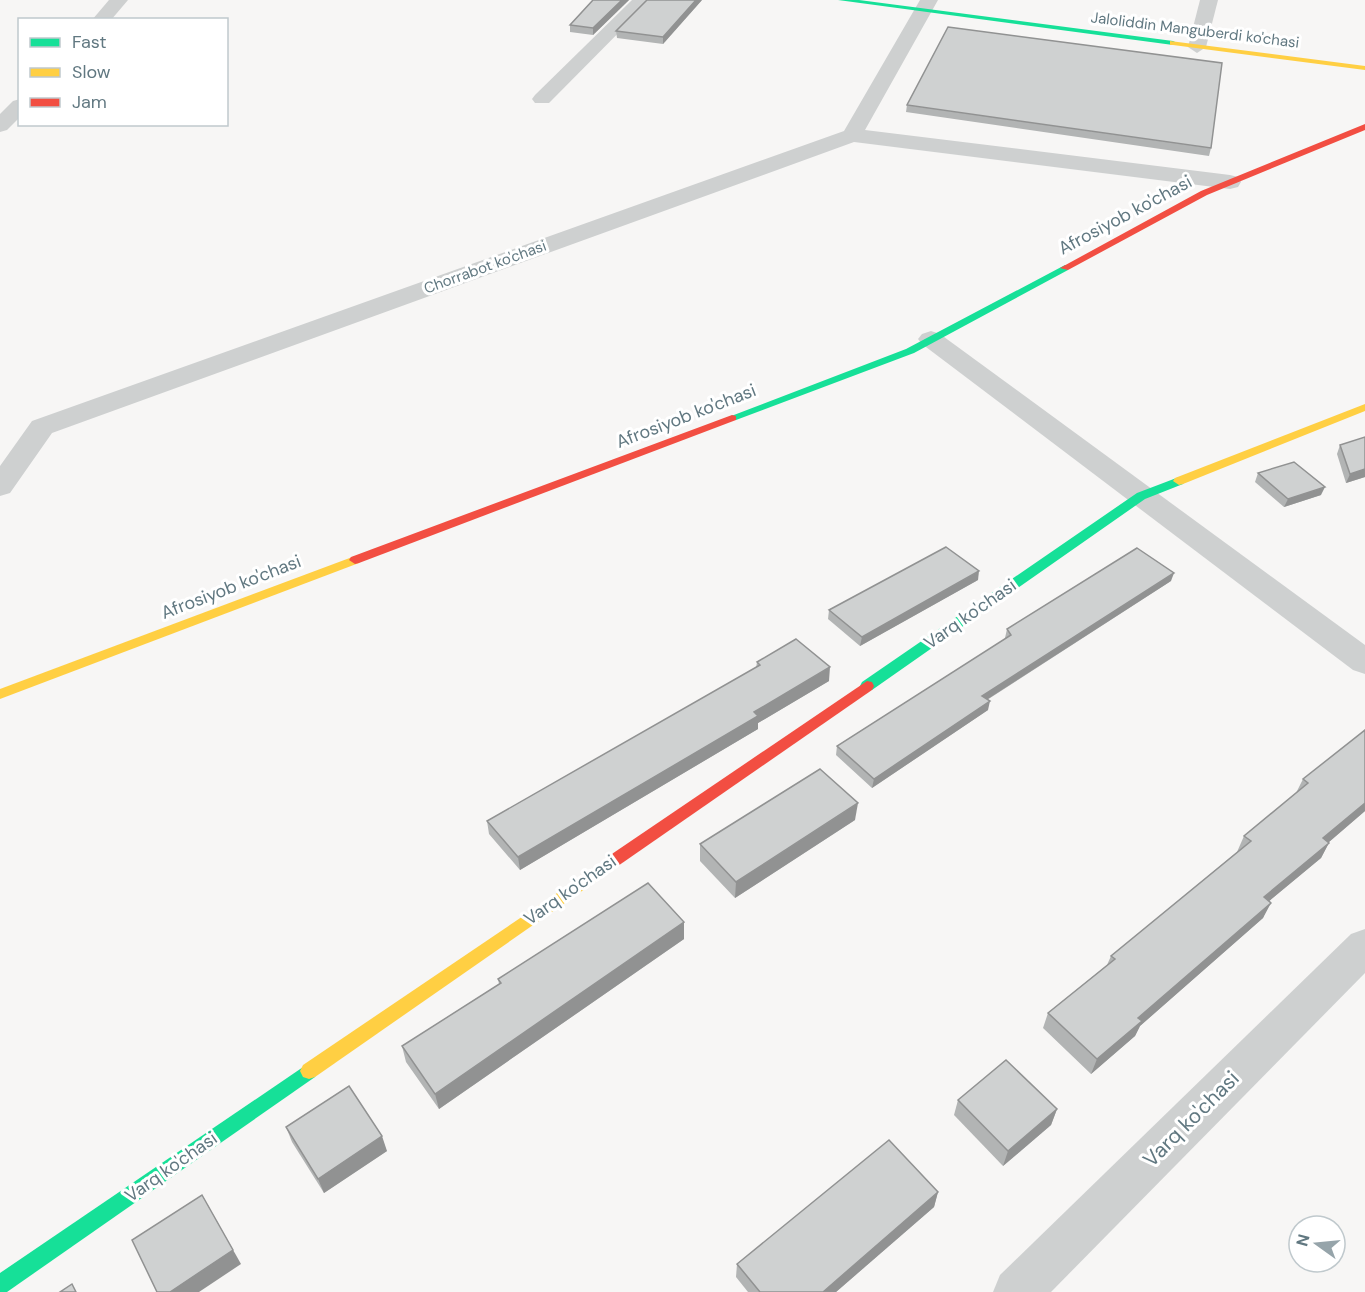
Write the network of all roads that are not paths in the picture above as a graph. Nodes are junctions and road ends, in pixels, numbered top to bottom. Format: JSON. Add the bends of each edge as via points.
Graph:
{"nodes":[{"id":1,"x":119,"y":0,"type":"edge"},
{"id":2,"x":642,"y":0,"type":"edge"},
{"id":3,"x":842,"y":0,"type":"edge"},
{"id":4,"x":1209,"y":0,"type":"edge"},
{"id":5,"x":926,"y":5,"type":"edge"},
{"id":6,"x":102,"y":18,"type":"edge"},
{"id":7,"x":1197,"y":46,"type":"junction"},
{"id":8,"x":1365,"y":68,"type":"edge"},
{"id":9,"x":542,"y":99,"type":"dead end"},
{"id":10,"x":18,"y":107,"type":"edge"},
{"id":11,"x":0,"y":126,"type":"edge"},
{"id":12,"x":1365,"y":127,"type":"edge"},
{"id":13,"x":852,"y":135,"type":"junction"},
{"id":14,"x":1230,"y":182,"type":"junction"},
{"id":15,"x":931,"y":339,"type":"junction"},
{"id":16,"x":1365,"y":407,"type":"edge"},
{"id":17,"x":0,"y":487,"type":"edge"},
{"id":18,"x":1141,"y":496,"type":"junction"},
{"id":19,"x":1365,"y":662,"type":"edge"},
{"id":20,"x":0,"y":694,"type":"edge"},
{"id":21,"x":1365,"y":946,"type":"edge"},
{"id":22,"x":0,"y":1285,"type":"edge"},
{"id":23,"x":1017,"y":1292,"type":"edge"}],
"edges":[{"from":1,"to":6,"type":"street"},
{"from":2,"to":9,"type":"street"},
{"from":3,"to":5,"type":"street","name":"Jaloliddin Manguberdi ko'chasi"},
{"from":4,"to":7,"type":"street"},
{"from":5,"to":7,"type":"street","name":"Jaloliddin Manguberdi ko'chasi"},
{"from":5,"to":13,"type":"street"},
{"from":7,"to":8,"type":"street","name":"Jaloliddin Manguberdi ko'chasi"},
{"from":10,"to":11,"type":"street"},
{"from":12,"to":14,"type":"street","name":"Afrosiyob ko'chasi"},
{"from":13,"to":14,"type":"street"},
{"from":13,"to":17,"type":"street","name":"Chorrabot ko'chasi","via":[[42,427]]},
{"from":14,"to":15,"type":"street","name":"Afrosiyob ko'chasi"},
{"from":15,"to":18,"type":"street"},
{"from":15,"to":20,"type":"street","name":"Afrosiyob ko'chasi","via":[[910,351]]},
{"from":16,"to":18,"type":"street","name":"Varq ko'chasi"},
{"from":18,"to":19,"type":"street"},
{"from":18,"to":22,"type":"street","name":"Varq ko'chasi"},
{"from":21,"to":23,"type":"street","name":"Varq ko'chasi"}]}
